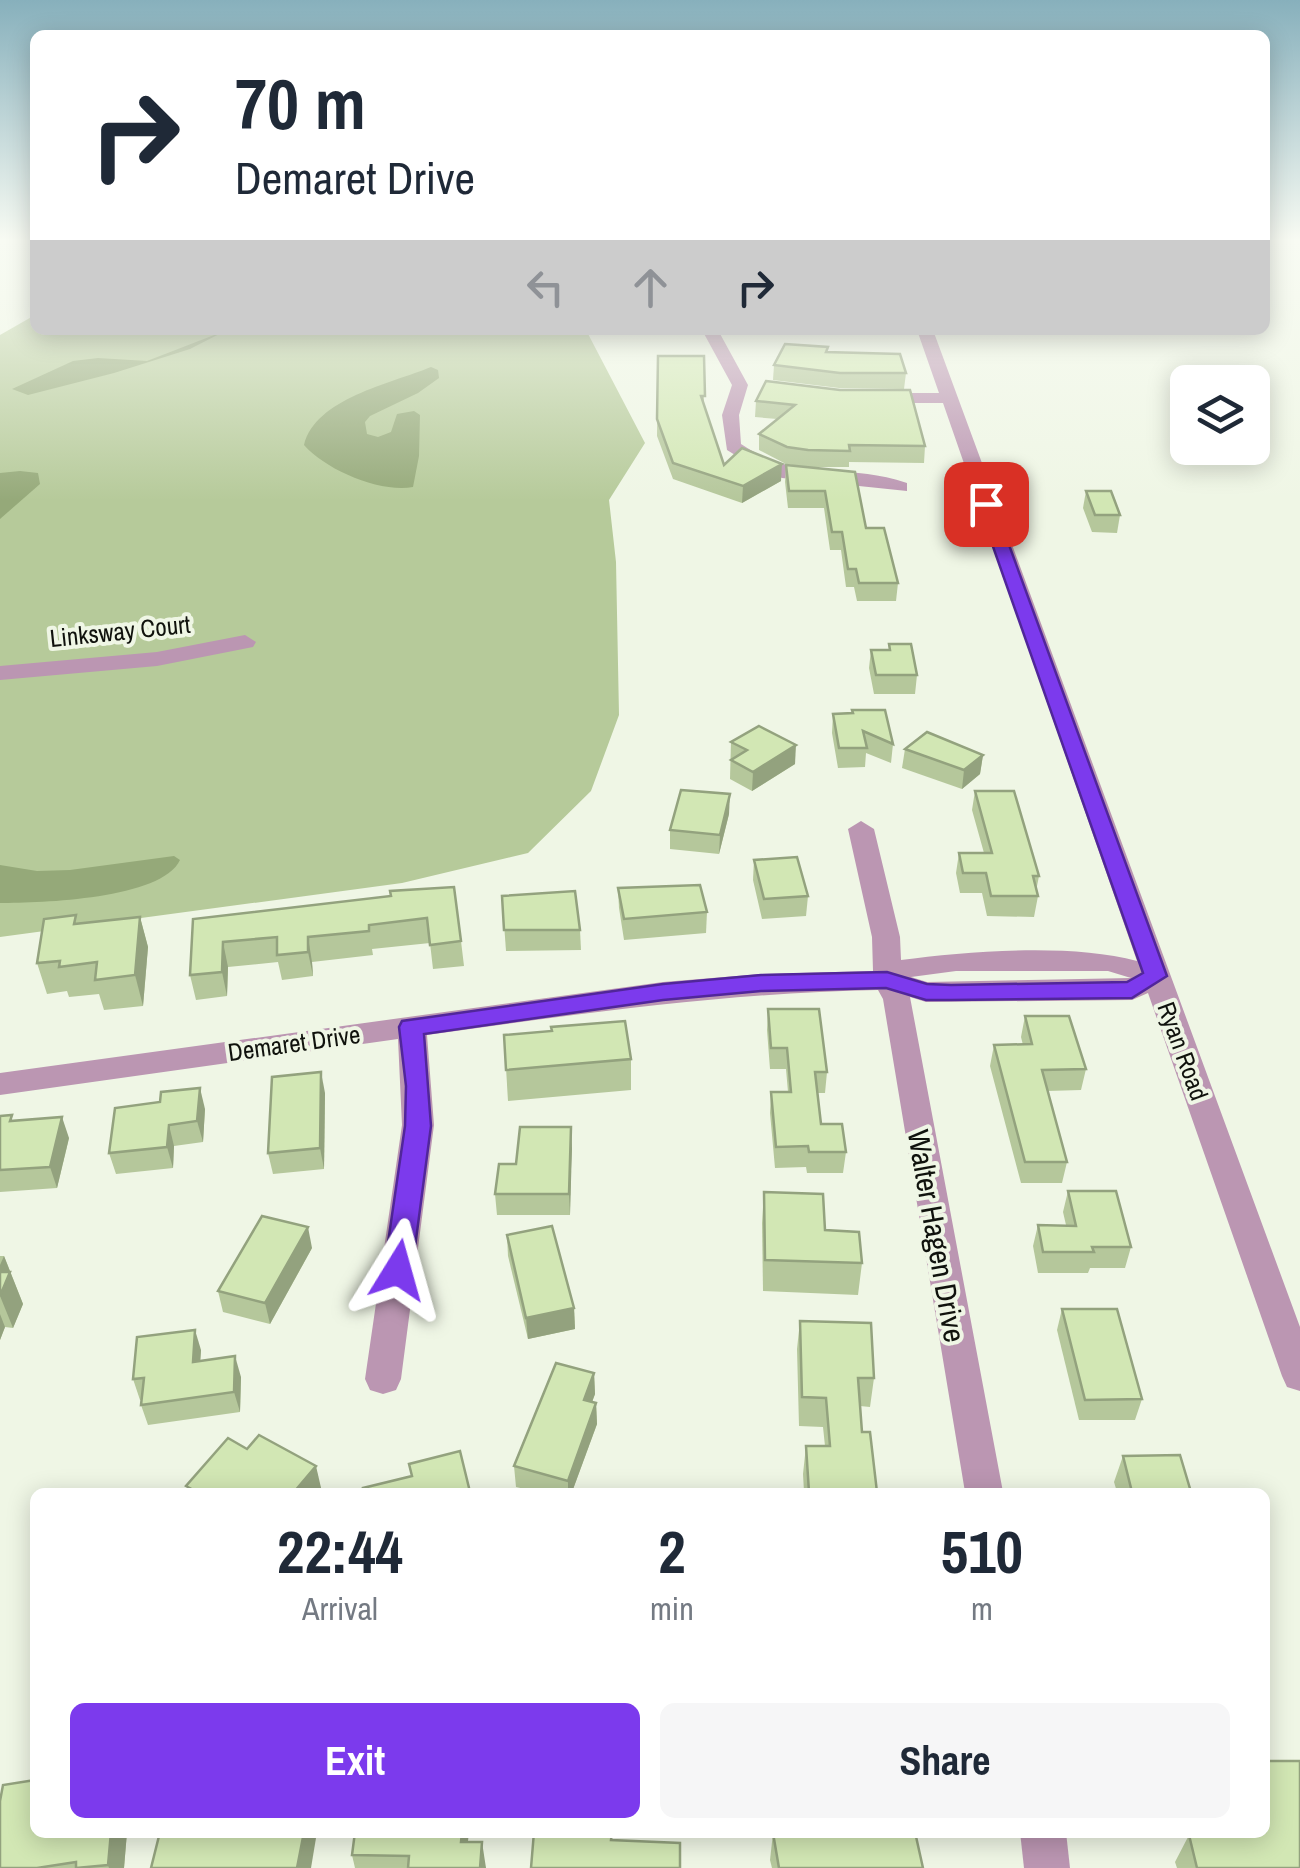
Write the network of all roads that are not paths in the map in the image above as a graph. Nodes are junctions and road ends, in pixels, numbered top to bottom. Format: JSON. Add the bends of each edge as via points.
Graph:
{"nodes":[{"id":1,"x":713,"y":335,"type":"edge"},
{"id":2,"x":927,"y":335,"type":"edge"},
{"id":3,"x":740,"y":386,"type":"junction"},
{"id":4,"x":760,"y":388,"type":"edge"},
{"id":5,"x":857,"y":397,"type":"edge"},
{"id":6,"x":949,"y":398,"type":"junction"},
{"id":7,"x":900,"y":488,"type":"dead end"},
{"id":8,"x":245,"y":642,"type":"dead end"},
{"id":9,"x":0,"y":672,"type":"edge"},
{"id":10,"x":861,"y":829,"type":"dead end"},
{"id":11,"x":1156,"y":976,"type":"junction"},
{"id":12,"x":887,"y":980,"type":"junction"},
{"id":13,"x":411,"y":1027,"type":"junction"},
{"id":14,"x":0,"y":1084,"type":"edge"},
{"id":15,"x":1300,"y":1376,"type":"edge"},
{"id":16,"x":383,"y":1379,"type":"dead end"},
{"id":17,"x":983,"y":1488,"type":"edge"},
{"id":18,"x":1044,"y":1838,"type":"edge"},
{"id":19,"x":1046,"y":1868,"type":"edge"}],
"edges":[{"from":1,"to":3,"type":"street"},
{"from":2,"to":6,"type":"street","name":"Ryan Road"},
{"from":3,"to":4,"type":"street"},
{"from":3,"to":7,"type":"street","via":[[729,425],[734,446],[753,460],[785,473],[848,475]]},
{"from":5,"to":6,"type":"street"},
{"from":6,"to":11,"type":"street","name":"Ryan Road"},
{"from":8,"to":9,"type":"street","name":"Linksway Court","via":[[158,658]]},
{"from":10,"to":12,"type":"street","name":"Walter Hagen Drive","via":[[886,937]]},
{"from":11,"to":12,"type":"street","name":"Demaret Drive","via":[[1132,990],[926,992]]},
{"from":11,"to":15,"type":"street","name":"Ryan Road"},
{"from":12,"to":13,"type":"street","name":"Demaret Drive","via":[[663,992]]},
{"from":12,"to":17,"type":"street","name":"Walter Hagen Drive","via":[[897,999]]},
{"from":13,"to":14,"type":"street","name":"Demaret Drive"},
{"from":13,"to":16,"type":"street","via":[[418,1126]]},
{"from":18,"to":19,"type":"street"}]}
